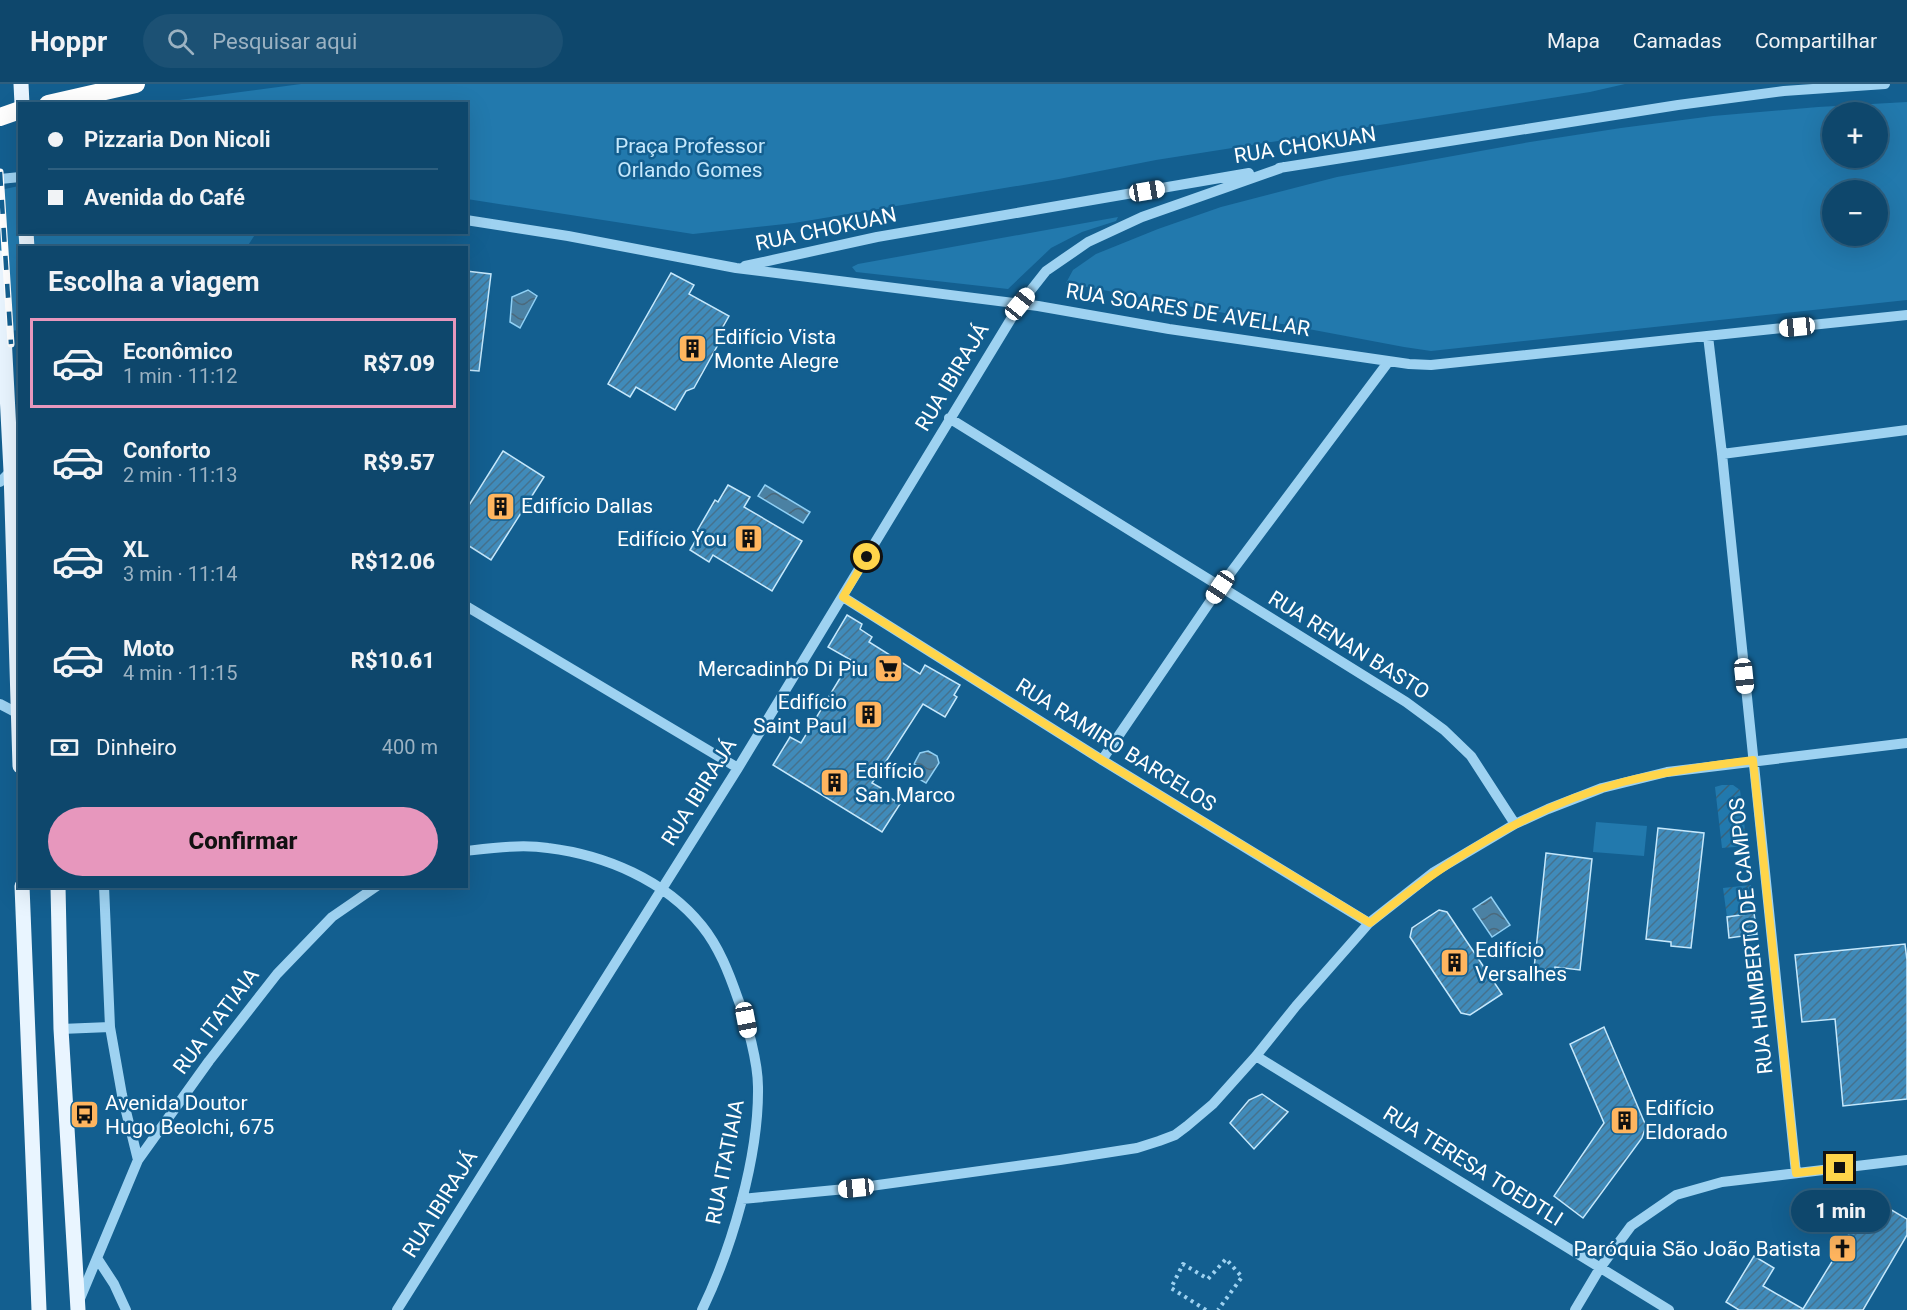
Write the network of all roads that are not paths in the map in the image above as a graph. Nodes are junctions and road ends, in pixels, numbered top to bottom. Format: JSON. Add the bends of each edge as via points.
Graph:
{"nodes":[{"id":1,"x":21,"y":84,"type":"edge"},
{"id":2,"x":136,"y":84,"type":"edge"},
{"id":3,"x":1885,"y":84,"type":"edge"},
{"id":4,"x":22,"y":102,"type":"edge"},
{"id":5,"x":56,"y":102,"type":"edge"},
{"id":6,"x":18,"y":111,"type":"edge"},
{"id":7,"x":0,"y":117,"type":"edge"},
{"id":8,"x":1284,"y":167,"type":"junction"},
{"id":9,"x":18,"y":177,"type":"edge"},
{"id":10,"x":0,"y":179,"type":"edge"},
{"id":11,"x":468,"y":220,"type":"edge"},
{"id":12,"x":0,"y":258,"type":"edge"},
{"id":13,"x":736,"y":268,"type":"junction"},
{"id":14,"x":1020,"y":304,"type":"junction"},
{"id":15,"x":1907,"y":315,"type":"edge"},
{"id":16,"x":1708,"y":336,"type":"junction"},
{"id":17,"x":1389,"y":361,"type":"junction"},
{"id":18,"x":949,"y":418,"type":"junction"},
{"id":19,"x":1907,"y":430,"type":"edge"},
{"id":20,"x":1722,"y":454,"type":"junction"},
{"id":21,"x":11,"y":471,"type":"junction"},
{"id":22,"x":0,"y":482,"type":"edge"},
{"id":23,"x":1220,"y":587,"type":"junction"},
{"id":24,"x":843,"y":597,"type":"junction"},
{"id":25,"x":468,"y":607,"type":"edge"},
{"id":26,"x":18,"y":684,"type":"edge"},
{"id":27,"x":0,"y":704,"type":"edge"},
{"id":28,"x":18,"y":714,"type":"edge"},
{"id":29,"x":1907,"y":743,"type":"edge"},
{"id":30,"x":1102,"y":760,"type":"junction"},
{"id":31,"x":1753,"y":760,"type":"junction"},
{"id":32,"x":738,"y":768,"type":"junction"},
{"id":33,"x":1515,"y":824,"type":"junction"},
{"id":34,"x":468,"y":851,"type":"edge"},
{"id":35,"x":22,"y":888,"type":"edge"},
{"id":36,"x":58,"y":888,"type":"edge"},
{"id":37,"x":104,"y":888,"type":"edge"},
{"id":38,"x":374,"y":888,"type":"edge"},
{"id":39,"x":662,"y":888,"type":"junction"},
{"id":40,"x":1370,"y":923,"type":"junction"},
{"id":41,"x":110,"y":1027,"type":"junction"},
{"id":42,"x":62,"y":1029,"type":"junction"},
{"id":43,"x":1256,"y":1056,"type":"junction"},
{"id":44,"x":138,"y":1160,"type":"junction"},
{"id":45,"x":1907,"y":1160,"type":"edge"},
{"id":46,"x":1796,"y":1173,"type":"junction"},
{"id":47,"x":742,"y":1199,"type":"junction"},
{"id":48,"x":97,"y":1258,"type":"junction"},
{"id":49,"x":1600,"y":1268,"type":"junction"},
{"id":50,"x":77,"y":1309,"type":"edge"},
{"id":51,"x":39,"y":1310,"type":"edge"},
{"id":52,"x":126,"y":1310,"type":"edge"},
{"id":53,"x":397,"y":1310,"type":"edge"},
{"id":54,"x":702,"y":1310,"type":"edge"},
{"id":55,"x":1575,"y":1310,"type":"edge"},
{"id":56,"x":1669,"y":1310,"type":"edge"}],
"edges":[{"from":1,"to":4,"type":"main road"},
{"from":2,"to":5,"type":"highway"},
{"from":3,"to":8,"type":"street","name":"RUA CHOKUAN","via":[[1784,91],[1678,105]]},
{"from":6,"to":7,"type":"highway"},
{"from":8,"to":13,"type":"street","name":"RUA CHOKUAN","via":[[878,237]]},
{"from":8,"to":14,"type":"street","name":"RUA IBIRAJÁ","via":[[1142,217],[1088,242],[1046,271]]},
{"from":9,"to":10,"type":"street"},
{"from":11,"to":13,"type":"street","name":"RUA SOARES DE AVELLAR"},
{"from":12,"to":21,"type":"main road"},
{"from":13,"to":14,"type":"street","name":"RUA SOARES DE AVELLAR"},
{"from":14,"to":17,"type":"street","name":"RUA SOARES DE AVELLAR"},
{"from":14,"to":18,"type":"street","name":"RUA IBIRAJÁ"},
{"from":15,"to":16,"type":"street","name":"RUA SOARES DE AVELLAR"},
{"from":16,"to":17,"type":"street","name":"RUA SOARES DE AVELLAR","via":[[1431,365]]},
{"from":16,"to":20,"type":"street","name":"RUA HUMBERTO DE CAMPOS"},
{"from":17,"to":23,"type":"street"},
{"from":18,"to":23,"type":"street","name":"RUA RENAN BASTO"},
{"from":18,"to":24,"type":"street","name":"RUA IBIRAJÁ"},
{"from":19,"to":20,"type":"street"},
{"from":20,"to":31,"type":"street","name":"RUA HUMBERTO DE CAMPOS"},
{"from":21,"to":22,"type":"street"},
{"from":21,"to":26,"type":"main road"},
{"from":23,"to":30,"type":"street"},
{"from":23,"to":33,"type":"street","name":"RUA RENAN BASTO","via":[[1406,702],[1444,730],[1471,756]]},
{"from":24,"to":30,"type":"street","name":"RUA RAMIRO BARCELOS"},
{"from":24,"to":32,"type":"street","name":"RUA IBIRAJÁ"},
{"from":25,"to":32,"type":"street"},
{"from":27,"to":28,"type":"street"},
{"from":29,"to":31,"type":"street"},
{"from":30,"to":40,"type":"street","name":"RUA RAMIRO BARCELOS"},
{"from":31,"to":33,"type":"street","via":[[1623,782]]},
{"from":31,"to":46,"type":"street","name":"RUA HUMBERTO DE CAMPOS"},
{"from":32,"to":39,"type":"street","name":"RUA IBIRAJÁ"},
{"from":33,"to":40,"type":"street","via":[[1434,872]]},
{"from":34,"to":39,"type":"street","name":"RUA ITATIAIA","via":[[547,848],[605,860]]},
{"from":35,"to":51,"type":"main road"},
{"from":36,"to":42,"type":"main road"},
{"from":37,"to":41,"type":"street"},
{"from":38,"to":44,"type":"street","name":"RUA ITATIAIA","via":[[332,916],[277,974]]},
{"from":39,"to":47,"type":"street","name":"RUA ITATIAIA","via":[[702,926],[727,966],[746,1020],[758,1085],[755,1130]]},
{"from":39,"to":53,"type":"street","name":"RUA IBIRAJÁ"},
{"from":40,"to":43,"type":"street"},
{"from":41,"to":42,"type":"street"},
{"from":41,"to":44,"type":"street"},
{"from":42,"to":50,"type":"main road"},
{"from":43,"to":47,"type":"street","via":[[1213,1104],[1187,1126],[1137,1148],[856,1188]]},
{"from":43,"to":49,"type":"street","name":"RUA TERESA TOEDTLI"},
{"from":44,"to":48,"type":"street","name":"RUA ITATIAIA"},
{"from":45,"to":46,"type":"street"},
{"from":46,"to":49,"type":"street","via":[[1722,1182],[1676,1195],[1632,1226]]},
{"from":47,"to":54,"type":"street","name":"RUA ITATIAIA","via":[[718,1276]]},
{"from":48,"to":50,"type":"street","name":"RUA ITATIAIA"},
{"from":48,"to":52,"type":"street"},
{"from":49,"to":55,"type":"street"},
{"from":49,"to":56,"type":"street","name":"RUA TERESA TOEDTLI"}]}
